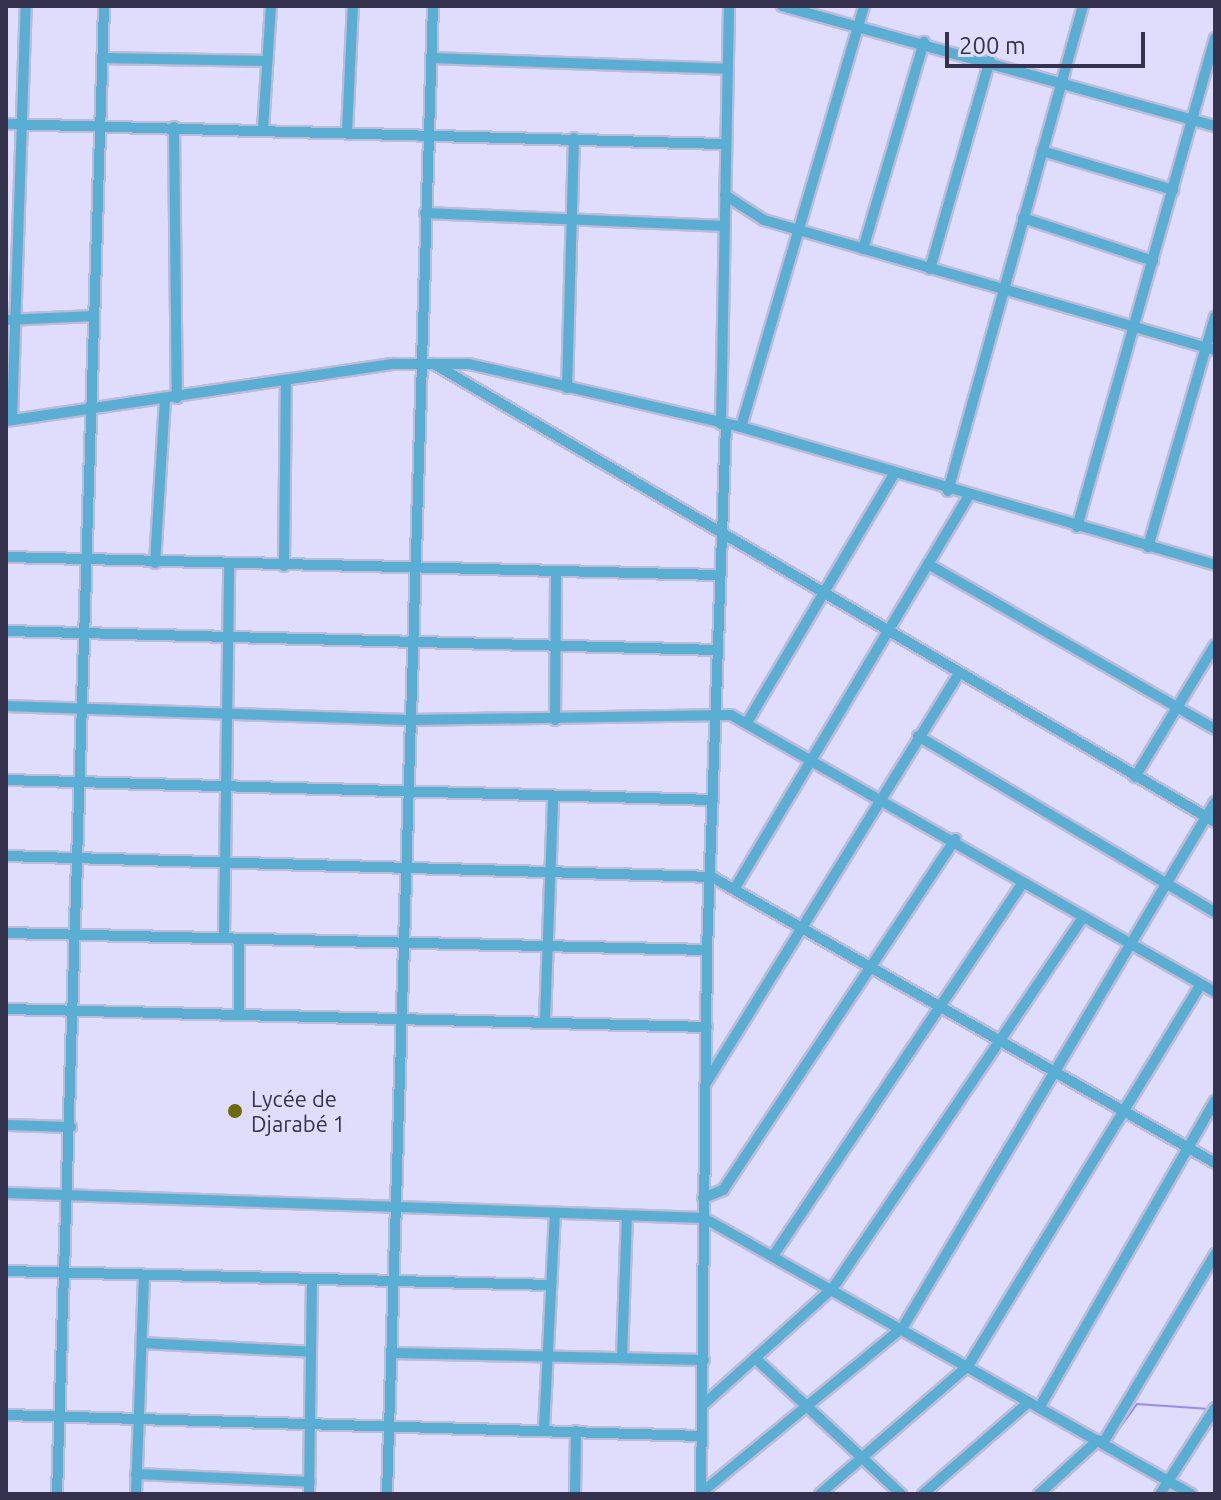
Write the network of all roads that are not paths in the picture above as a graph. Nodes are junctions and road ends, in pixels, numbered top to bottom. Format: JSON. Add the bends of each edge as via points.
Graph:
{"nodes":[{"id":1,"x":26,"y":6,"type":"edge"},
{"id":2,"x":104,"y":6,"type":"edge"},
{"id":3,"x":271,"y":6,"type":"edge"},
{"id":4,"x":353,"y":6,"type":"edge"},
{"id":5,"x":433,"y":6,"type":"edge"},
{"id":6,"x":729,"y":6,"type":"edge"},
{"id":7,"x":782,"y":6,"type":"edge"},
{"id":8,"x":864,"y":6,"type":"edge"},
{"id":9,"x":1083,"y":6,"type":"edge"},
{"id":10,"x":859,"y":24,"type":"junction"},
{"id":11,"x":1215,"y":38,"type":"edge"},
{"id":12,"x":924,"y":42,"type":"junction"},
{"id":13,"x":102,"y":58,"type":"junction"},
{"id":14,"x":431,"y":58,"type":"junction"},
{"id":15,"x":990,"y":60,"type":"junction"},
{"id":16,"x":267,"y":61,"type":"junction"},
{"id":17,"x":727,"y":69,"type":"junction"},
{"id":18,"x":1064,"y":80,"type":"junction"},
{"id":19,"x":1192,"y":119,"type":"junction"},
{"id":20,"x":6,"y":124,"type":"edge"},
{"id":21,"x":24,"y":125,"type":"junction"},
{"id":22,"x":99,"y":126,"type":"junction"},
{"id":23,"x":1215,"y":126,"type":"edge"},
{"id":24,"x":174,"y":127,"type":"junction"},
{"id":25,"x":263,"y":129,"type":"junction"},
{"id":26,"x":347,"y":131,"type":"junction"},
{"id":27,"x":428,"y":135,"type":"junction"},
{"id":28,"x":574,"y":138,"type":"junction"},
{"id":29,"x":724,"y":144,"type":"junction"},
{"id":30,"x":1042,"y":151,"type":"junction"},
{"id":31,"x":1173,"y":190,"type":"junction"},
{"id":32,"x":725,"y":195,"type":"junction"},
{"id":33,"x":425,"y":213,"type":"junction"},
{"id":34,"x":568,"y":217,"type":"junction"},
{"id":35,"x":1023,"y":218,"type":"junction"},
{"id":36,"x":725,"y":226,"type":"junction"},
{"id":37,"x":795,"y":229,"type":"junction"},
{"id":38,"x":863,"y":249,"type":"junction"},
{"id":39,"x":1153,"y":261,"type":"junction"},
{"id":40,"x":930,"y":269,"type":"junction"},
{"id":41,"x":1002,"y":292,"type":"junction"},
{"id":42,"x":93,"y":316,"type":"junction"},
{"id":43,"x":1215,"y":317,"type":"edge"},
{"id":44,"x":10,"y":320,"type":"edge"},
{"id":45,"x":1134,"y":327,"type":"junction"},
{"id":46,"x":1211,"y":349,"type":"edge"},
{"id":47,"x":419,"y":361,"type":"junction"},
{"id":48,"x":433,"y":362,"type":"junction"},
{"id":49,"x":286,"y":380,"type":"junction"},
{"id":50,"x":567,"y":388,"type":"junction"},
{"id":51,"x":177,"y":398,"type":"junction"},
{"id":52,"x":165,"y":400,"type":"junction"},
{"id":53,"x":93,"y":411,"type":"junction"},
{"id":54,"x":9,"y":420,"type":"edge"},
{"id":55,"x":724,"y":425,"type":"junction"},
{"id":56,"x":741,"y":427,"type":"junction"},
{"id":57,"x":894,"y":474,"type":"junction"},
{"id":58,"x":948,"y":491,"type":"junction"},
{"id":59,"x":969,"y":496,"type":"junction"},
{"id":60,"x":1077,"y":527,"type":"junction"},
{"id":61,"x":718,"y":535,"type":"junction"},
{"id":62,"x":1148,"y":547,"type":"junction"},
{"id":63,"x":6,"y":557,"type":"edge"},
{"id":64,"x":87,"y":560,"type":"junction"},
{"id":65,"x":155,"y":563,"type":"junction"},
{"id":66,"x":928,"y":564,"type":"junction"},
{"id":67,"x":229,"y":565,"type":"junction"},
{"id":68,"x":1215,"y":565,"type":"edge"},
{"id":69,"x":284,"y":566,"type":"junction"},
{"id":70,"x":412,"y":570,"type":"junction"},
{"id":71,"x":556,"y":573,"type":"junction"},
{"id":72,"x":717,"y":575,"type":"junction"},
{"id":73,"x":822,"y":592,"type":"junction"},
{"id":74,"x":6,"y":631,"type":"edge"},
{"id":75,"x":886,"y":631,"type":"junction"},
{"id":76,"x":84,"y":634,"type":"junction"},
{"id":77,"x":226,"y":639,"type":"junction"},
{"id":78,"x":410,"y":643,"type":"junction"},
{"id":79,"x":1215,"y":645,"type":"edge"},
{"id":80,"x":556,"y":647,"type":"junction"},
{"id":81,"x":717,"y":650,"type":"junction"},
{"id":82,"x":959,"y":674,"type":"junction"},
{"id":83,"x":6,"y":706,"type":"edge"},
{"id":84,"x":1178,"y":708,"type":"junction"},
{"id":85,"x":82,"y":709,"type":"junction"},
{"id":86,"x":227,"y":718,"type":"junction"},
{"id":87,"x":714,"y":719,"type":"junction"},
{"id":88,"x":408,"y":720,"type":"junction"},
{"id":89,"x":555,"y":720,"type":"junction"},
{"id":90,"x":748,"y":721,"type":"junction"},
{"id":91,"x":1215,"y":729,"type":"edge"},
{"id":92,"x":918,"y":736,"type":"junction"},
{"id":93,"x":810,"y":759,"type":"junction"},
{"id":94,"x":1135,"y":777,"type":"junction"},
{"id":95,"x":6,"y":780,"type":"edge"},
{"id":96,"x":80,"y":784,"type":"junction"},
{"id":97,"x":225,"y":788,"type":"junction"},
{"id":98,"x":408,"y":793,"type":"junction"},
{"id":99,"x":879,"y":799,"type":"junction"},
{"id":100,"x":553,"y":800,"type":"junction"},
{"id":101,"x":713,"y":800,"type":"junction"},
{"id":102,"x":1215,"y":802,"type":"edge"},
{"id":103,"x":1211,"y":820,"type":"edge"},
{"id":104,"x":955,"y":839,"type":"junction"},
{"id":105,"x":6,"y":856,"type":"edge"},
{"id":106,"x":78,"y":860,"type":"junction"},
{"id":107,"x":225,"y":862,"type":"junction"},
{"id":108,"x":404,"y":866,"type":"junction"},
{"id":109,"x":549,"y":874,"type":"junction"},
{"id":110,"x":712,"y":877,"type":"junction"},
{"id":111,"x":1023,"y":882,"type":"junction"},
{"id":112,"x":1169,"y":887,"type":"junction"},
{"id":113,"x":735,"y":888,"type":"junction"},
{"id":114,"x":1215,"y":912,"type":"edge"},
{"id":115,"x":1083,"y":918,"type":"junction"},
{"id":116,"x":804,"y":926,"type":"junction"},
{"id":117,"x":6,"y":933,"type":"edge"},
{"id":118,"x":76,"y":937,"type":"junction"},
{"id":119,"x":224,"y":938,"type":"junction"},
{"id":120,"x":239,"y":939,"type":"junction"},
{"id":121,"x":400,"y":941,"type":"junction"},
{"id":122,"x":542,"y":947,"type":"junction"},
{"id":123,"x":1133,"y":948,"type":"junction"},
{"id":124,"x":707,"y":950,"type":"junction"},
{"id":125,"x":869,"y":966,"type":"junction"},
{"id":126,"x":1201,"y":984,"type":"junction"},
{"id":127,"x":1215,"y":992,"type":"edge"},
{"id":128,"x":939,"y":1007,"type":"junction"},
{"id":129,"x":6,"y":1009,"type":"edge"},
{"id":130,"x":74,"y":1010,"type":"junction"},
{"id":131,"x":239,"y":1015,"type":"junction"},
{"id":132,"x":401,"y":1017,"type":"junction"},
{"id":133,"x":545,"y":1020,"type":"junction"},
{"id":134,"x":707,"y":1027,"type":"junction"},
{"id":135,"x":1000,"y":1040,"type":"junction"},
{"id":136,"x":1057,"y":1072,"type":"junction"},
{"id":137,"x":706,"y":1083,"type":"junction"},
{"id":138,"x":1215,"y":1101,"type":"edge"},
{"id":139,"x":1123,"y":1112,"type":"junction"},
{"id":140,"x":6,"y":1125,"type":"edge"},
{"id":141,"x":71,"y":1127,"type":"junction"},
{"id":142,"x":1188,"y":1146,"type":"junction"},
{"id":143,"x":1215,"y":1163,"type":"edge"},
{"id":144,"x":6,"y":1193,"type":"edge"},
{"id":145,"x":69,"y":1195,"type":"junction"},
{"id":146,"x":703,"y":1198,"type":"junction"},
{"id":147,"x":395,"y":1207,"type":"junction"},
{"id":148,"x":555,"y":1213,"type":"junction"},
{"id":149,"x":627,"y":1216,"type":"junction"},
{"id":150,"x":704,"y":1218,"type":"junction"},
{"id":151,"x":775,"y":1253,"type":"junction"},
{"id":152,"x":1215,"y":1254,"type":"edge"},
{"id":153,"x":6,"y":1271,"type":"edge"},
{"id":154,"x":66,"y":1272,"type":"junction"},
{"id":155,"x":144,"y":1275,"type":"junction"},
{"id":156,"x":312,"y":1282,"type":"junction"},
{"id":157,"x":395,"y":1283,"type":"junction"},
{"id":158,"x":550,"y":1285,"type":"junction"},
{"id":159,"x":833,"y":1288,"type":"junction"},
{"id":160,"x":903,"y":1327,"type":"junction"},
{"id":161,"x":142,"y":1343,"type":"junction"},
{"id":162,"x":311,"y":1352,"type":"junction"},
{"id":163,"x":392,"y":1353,"type":"junction"},
{"id":164,"x":546,"y":1356,"type":"junction"},
{"id":165,"x":622,"y":1357,"type":"junction"},
{"id":166,"x":755,"y":1358,"type":"junction"},
{"id":167,"x":704,"y":1360,"type":"junction"},
{"id":168,"x":968,"y":1366,"type":"junction"},
{"id":169,"x":703,"y":1405,"type":"junction"},
{"id":170,"x":1034,"y":1405,"type":"junction"},
{"id":171,"x":807,"y":1408,"type":"junction"},
{"id":172,"x":1213,"y":1411,"type":"edge"},
{"id":173,"x":61,"y":1412,"type":"junction"},
{"id":174,"x":6,"y":1415,"type":"edge"},
{"id":175,"x":136,"y":1417,"type":"junction"},
{"id":176,"x":312,"y":1423,"type":"junction"},
{"id":177,"x":388,"y":1425,"type":"junction"},
{"id":178,"x":544,"y":1429,"type":"junction"},
{"id":179,"x":576,"y":1431,"type":"junction"},
{"id":180,"x":702,"y":1436,"type":"junction"},
{"id":181,"x":1101,"y":1442,"type":"junction"},
{"id":182,"x":862,"y":1459,"type":"junction"},
{"id":183,"x":136,"y":1474,"type":"junction"},
{"id":184,"x":310,"y":1482,"type":"junction"},
{"id":185,"x":1173,"y":1483,"type":"junction"},
{"id":186,"x":57,"y":1494,"type":"edge"},
{"id":187,"x":136,"y":1494,"type":"edge"},
{"id":188,"x":309,"y":1494,"type":"edge"},
{"id":189,"x":387,"y":1494,"type":"edge"},
{"id":190,"x":575,"y":1494,"type":"edge"},
{"id":191,"x":701,"y":1494,"type":"edge"},
{"id":192,"x":820,"y":1494,"type":"edge"},
{"id":193,"x":901,"y":1494,"type":"edge"},
{"id":194,"x":923,"y":1494,"type":"edge"},
{"id":195,"x":1039,"y":1494,"type":"edge"},
{"id":196,"x":1160,"y":1494,"type":"edge"},
{"id":197,"x":1191,"y":1494,"type":"edge"}],
"edges":[{"from":1,"to":21,"type":"street"},
{"from":2,"to":13,"type":"street"},
{"from":3,"to":16,"type":"street"},
{"from":4,"to":26,"type":"street"},
{"from":5,"to":14,"type":"street"},
{"from":6,"to":17,"type":"street"},
{"from":7,"to":10,"type":"street"},
{"from":8,"to":10,"type":"street"},
{"from":9,"to":18,"type":"street"},
{"from":10,"to":12,"type":"street"},
{"from":10,"to":37,"type":"street"},
{"from":11,"to":19,"type":"street"},
{"from":12,"to":15,"type":"street"},
{"from":12,"to":38,"type":"street"},
{"from":13,"to":16,"type":"street"},
{"from":13,"to":22,"type":"street"},
{"from":14,"to":17,"type":"street"},
{"from":14,"to":27,"type":"street"},
{"from":15,"to":18,"type":"street"},
{"from":15,"to":40,"type":"street"},
{"from":16,"to":25,"type":"street"},
{"from":17,"to":29,"type":"street"},
{"from":18,"to":19,"type":"street"},
{"from":18,"to":30,"type":"street"},
{"from":19,"to":23,"type":"street"},
{"from":19,"to":31,"type":"street"},
{"from":20,"to":21,"type":"street"},
{"from":21,"to":22,"type":"street"},
{"from":21,"to":44,"type":"street"},
{"from":22,"to":24,"type":"street"},
{"from":22,"to":42,"type":"street"},
{"from":24,"to":25,"type":"street"},
{"from":24,"to":51,"type":"street"},
{"from":25,"to":26,"type":"street"},
{"from":26,"to":27,"type":"street"},
{"from":27,"to":28,"type":"street"},
{"from":27,"to":33,"type":"street"},
{"from":28,"to":29,"type":"street"},
{"from":28,"to":34,"type":"street"},
{"from":29,"to":32,"type":"street"},
{"from":30,"to":31,"type":"street"},
{"from":30,"to":35,"type":"street"},
{"from":31,"to":39,"type":"street"},
{"from":32,"to":36,"type":"street"},
{"from":32,"to":37,"type":"street"},
{"from":33,"to":34,"type":"street"},
{"from":33,"to":47,"type":"street"},
{"from":34,"to":36,"type":"street"},
{"from":34,"to":50,"type":"street"},
{"from":35,"to":39,"type":"street"},
{"from":35,"to":41,"type":"street"},
{"from":36,"to":55,"type":"street"},
{"from":37,"to":38,"type":"street"},
{"from":37,"to":56,"type":"street"},
{"from":38,"to":40,"type":"street"},
{"from":39,"to":45,"type":"street"},
{"from":40,"to":41,"type":"street"},
{"from":41,"to":45,"type":"street"},
{"from":41,"to":58,"type":"street"},
{"from":42,"to":44,"type":"street"},
{"from":42,"to":53,"type":"street"},
{"from":43,"to":46,"type":"street"},
{"from":44,"to":54,"type":"street"},
{"from":45,"to":46,"type":"street"},
{"from":45,"to":60,"type":"street"},
{"from":46,"to":62,"type":"street"},
{"from":47,"to":48,"type":"street"},
{"from":47,"to":49,"type":"street"},
{"from":47,"to":70,"type":"street"},
{"from":48,"to":50,"type":"street","via":[[507,371]]},
{"from":48,"to":61,"type":"street"},
{"from":49,"to":51,"type":"street"},
{"from":49,"to":69,"type":"street"},
{"from":50,"to":55,"type":"street"},
{"from":51,"to":52,"type":"street"},
{"from":52,"to":53,"type":"street"},
{"from":52,"to":65,"type":"street"},
{"from":53,"to":54,"type":"street"},
{"from":53,"to":64,"type":"street"},
{"from":55,"to":56,"type":"street"},
{"from":55,"to":61,"type":"street"},
{"from":56,"to":57,"type":"street"},
{"from":57,"to":58,"type":"street"},
{"from":57,"to":73,"type":"street"},
{"from":58,"to":59,"type":"street"},
{"from":59,"to":60,"type":"street"},
{"from":59,"to":66,"type":"street"},
{"from":60,"to":62,"type":"street"},
{"from":61,"to":72,"type":"street"},
{"from":61,"to":73,"type":"street"},
{"from":62,"to":68,"type":"street"},
{"from":63,"to":64,"type":"street"},
{"from":64,"to":65,"type":"street"},
{"from":64,"to":76,"type":"street"},
{"from":65,"to":67,"type":"street"},
{"from":66,"to":75,"type":"street"},
{"from":66,"to":84,"type":"street"},
{"from":67,"to":69,"type":"street"},
{"from":67,"to":77,"type":"street"},
{"from":69,"to":70,"type":"street"},
{"from":70,"to":71,"type":"street"},
{"from":70,"to":78,"type":"street"},
{"from":71,"to":72,"type":"street"},
{"from":71,"to":80,"type":"street"},
{"from":72,"to":81,"type":"street"},
{"from":73,"to":75,"type":"street"},
{"from":73,"to":90,"type":"street"},
{"from":74,"to":76,"type":"street"},
{"from":75,"to":82,"type":"street"},
{"from":75,"to":93,"type":"street"},
{"from":76,"to":77,"type":"street"},
{"from":76,"to":85,"type":"street"},
{"from":77,"to":78,"type":"street"},
{"from":77,"to":86,"type":"street"},
{"from":78,"to":80,"type":"street"},
{"from":78,"to":88,"type":"street"},
{"from":79,"to":84,"type":"street"},
{"from":80,"to":81,"type":"street"},
{"from":80,"to":89,"type":"street"},
{"from":81,"to":87,"type":"street"},
{"from":82,"to":92,"type":"street"},
{"from":82,"to":94,"type":"street"},
{"from":83,"to":85,"type":"street"},
{"from":84,"to":91,"type":"street"},
{"from":84,"to":94,"type":"street"},
{"from":85,"to":86,"type":"street"},
{"from":85,"to":96,"type":"street"},
{"from":86,"to":88,"type":"street"},
{"from":86,"to":97,"type":"street"},
{"from":87,"to":89,"type":"street"},
{"from":87,"to":90,"type":"street"},
{"from":87,"to":101,"type":"street"},
{"from":88,"to":89,"type":"street"},
{"from":88,"to":98,"type":"street"},
{"from":90,"to":93,"type":"street"},
{"from":92,"to":99,"type":"street"},
{"from":92,"to":112,"type":"street"},
{"from":93,"to":99,"type":"street"},
{"from":93,"to":113,"type":"street"},
{"from":94,"to":103,"type":"street"},
{"from":95,"to":96,"type":"street"},
{"from":96,"to":97,"type":"street"},
{"from":96,"to":106,"type":"street"},
{"from":97,"to":98,"type":"street"},
{"from":97,"to":107,"type":"street"},
{"from":98,"to":100,"type":"street"},
{"from":98,"to":108,"type":"street"},
{"from":99,"to":104,"type":"street"},
{"from":99,"to":116,"type":"street"},
{"from":100,"to":101,"type":"street"},
{"from":100,"to":109,"type":"street"},
{"from":101,"to":110,"type":"street"},
{"from":102,"to":103,"type":"street"},
{"from":103,"to":112,"type":"street"},
{"from":104,"to":111,"type":"street"},
{"from":104,"to":125,"type":"street"},
{"from":105,"to":106,"type":"street"},
{"from":106,"to":107,"type":"street"},
{"from":106,"to":118,"type":"street"},
{"from":107,"to":108,"type":"street"},
{"from":107,"to":119,"type":"street"},
{"from":108,"to":109,"type":"street"},
{"from":108,"to":121,"type":"street"},
{"from":109,"to":110,"type":"street"},
{"from":109,"to":122,"type":"street"},
{"from":110,"to":113,"type":"street"},
{"from":110,"to":124,"type":"street"},
{"from":111,"to":115,"type":"street"},
{"from":111,"to":128,"type":"street"},
{"from":112,"to":114,"type":"street"},
{"from":112,"to":123,"type":"street"},
{"from":113,"to":116,"type":"street"},
{"from":115,"to":123,"type":"street"},
{"from":115,"to":135,"type":"street"},
{"from":116,"to":125,"type":"street"},
{"from":116,"to":137,"type":"street"},
{"from":117,"to":118,"type":"street"},
{"from":118,"to":119,"type":"street"},
{"from":118,"to":130,"type":"street"},
{"from":119,"to":120,"type":"street"},
{"from":120,"to":121,"type":"street"},
{"from":120,"to":131,"type":"street"},
{"from":121,"to":122,"type":"street"},
{"from":121,"to":132,"type":"street"},
{"from":122,"to":124,"type":"street"},
{"from":122,"to":133,"type":"street"},
{"from":123,"to":126,"type":"street"},
{"from":123,"to":136,"type":"street"},
{"from":124,"to":134,"type":"street"},
{"from":125,"to":128,"type":"street"},
{"from":125,"to":146,"type":"street","via":[[723,1190]]},
{"from":126,"to":127,"type":"street"},
{"from":126,"to":139,"type":"street"},
{"from":128,"to":135,"type":"street"},
{"from":128,"to":151,"type":"street"},
{"from":129,"to":130,"type":"street"},
{"from":130,"to":131,"type":"street"},
{"from":130,"to":141,"type":"street"},
{"from":131,"to":132,"type":"street"},
{"from":132,"to":133,"type":"street"},
{"from":132,"to":147,"type":"street"},
{"from":133,"to":134,"type":"street"},
{"from":134,"to":137,"type":"street"},
{"from":135,"to":136,"type":"street"},
{"from":135,"to":159,"type":"street"},
{"from":136,"to":139,"type":"street"},
{"from":136,"to":160,"type":"street"},
{"from":137,"to":146,"type":"street"},
{"from":138,"to":142,"type":"street"},
{"from":139,"to":142,"type":"street"},
{"from":139,"to":168,"type":"street"},
{"from":140,"to":141,"type":"street"},
{"from":141,"to":145,"type":"street"},
{"from":142,"to":143,"type":"street"},
{"from":142,"to":170,"type":"street"},
{"from":144,"to":145,"type":"street"},
{"from":145,"to":147,"type":"street"},
{"from":145,"to":154,"type":"street"},
{"from":146,"to":150,"type":"street"},
{"from":147,"to":148,"type":"street"},
{"from":147,"to":157,"type":"street"},
{"from":148,"to":149,"type":"street"},
{"from":148,"to":158,"type":"street"},
{"from":149,"to":150,"type":"street"},
{"from":149,"to":165,"type":"street"},
{"from":150,"to":151,"type":"street"},
{"from":150,"to":167,"type":"street"},
{"from":151,"to":159,"type":"street"},
{"from":152,"to":181,"type":"street"},
{"from":153,"to":154,"type":"street"},
{"from":154,"to":155,"type":"street"},
{"from":154,"to":173,"type":"street"},
{"from":155,"to":156,"type":"street"},
{"from":155,"to":161,"type":"street"},
{"from":156,"to":157,"type":"street"},
{"from":156,"to":162,"type":"street"},
{"from":157,"to":158,"type":"street"},
{"from":157,"to":163,"type":"street"},
{"from":158,"to":164,"type":"street"},
{"from":159,"to":160,"type":"street"},
{"from":159,"to":166,"type":"street"},
{"from":160,"to":168,"type":"street"},
{"from":160,"to":171,"type":"street"},
{"from":161,"to":162,"type":"street"},
{"from":161,"to":175,"type":"street"},
{"from":162,"to":176,"type":"street"},
{"from":163,"to":164,"type":"street"},
{"from":163,"to":177,"type":"street"},
{"from":164,"to":165,"type":"street"},
{"from":164,"to":178,"type":"street"},
{"from":165,"to":167,"type":"street"},
{"from":166,"to":169,"type":"street"},
{"from":166,"to":171,"type":"street"},
{"from":167,"to":169,"type":"street"},
{"from":168,"to":170,"type":"street"},
{"from":168,"to":182,"type":"street"},
{"from":169,"to":180,"type":"street"},
{"from":170,"to":181,"type":"street"},
{"from":170,"to":194,"type":"street"},
{"from":171,"to":182,"type":"street"},
{"from":171,"to":191,"type":"street"},
{"from":172,"to":185,"type":"street"},
{"from":173,"to":174,"type":"street"},
{"from":173,"to":175,"type":"street"},
{"from":173,"to":186,"type":"street"},
{"from":175,"to":176,"type":"street"},
{"from":175,"to":183,"type":"street"},
{"from":176,"to":177,"type":"street"},
{"from":176,"to":184,"type":"street"},
{"from":177,"to":178,"type":"street"},
{"from":177,"to":189,"type":"street"},
{"from":178,"to":179,"type":"street"},
{"from":179,"to":180,"type":"street"},
{"from":179,"to":190,"type":"street"},
{"from":180,"to":191,"type":"street"},
{"from":181,"to":185,"type":"street"},
{"from":181,"to":195,"type":"street"},
{"from":182,"to":192,"type":"street"},
{"from":182,"to":193,"type":"street"},
{"from":183,"to":184,"type":"street"},
{"from":183,"to":187,"type":"street"},
{"from":184,"to":188,"type":"street"},
{"from":185,"to":196,"type":"street"},
{"from":185,"to":197,"type":"street"}]}
